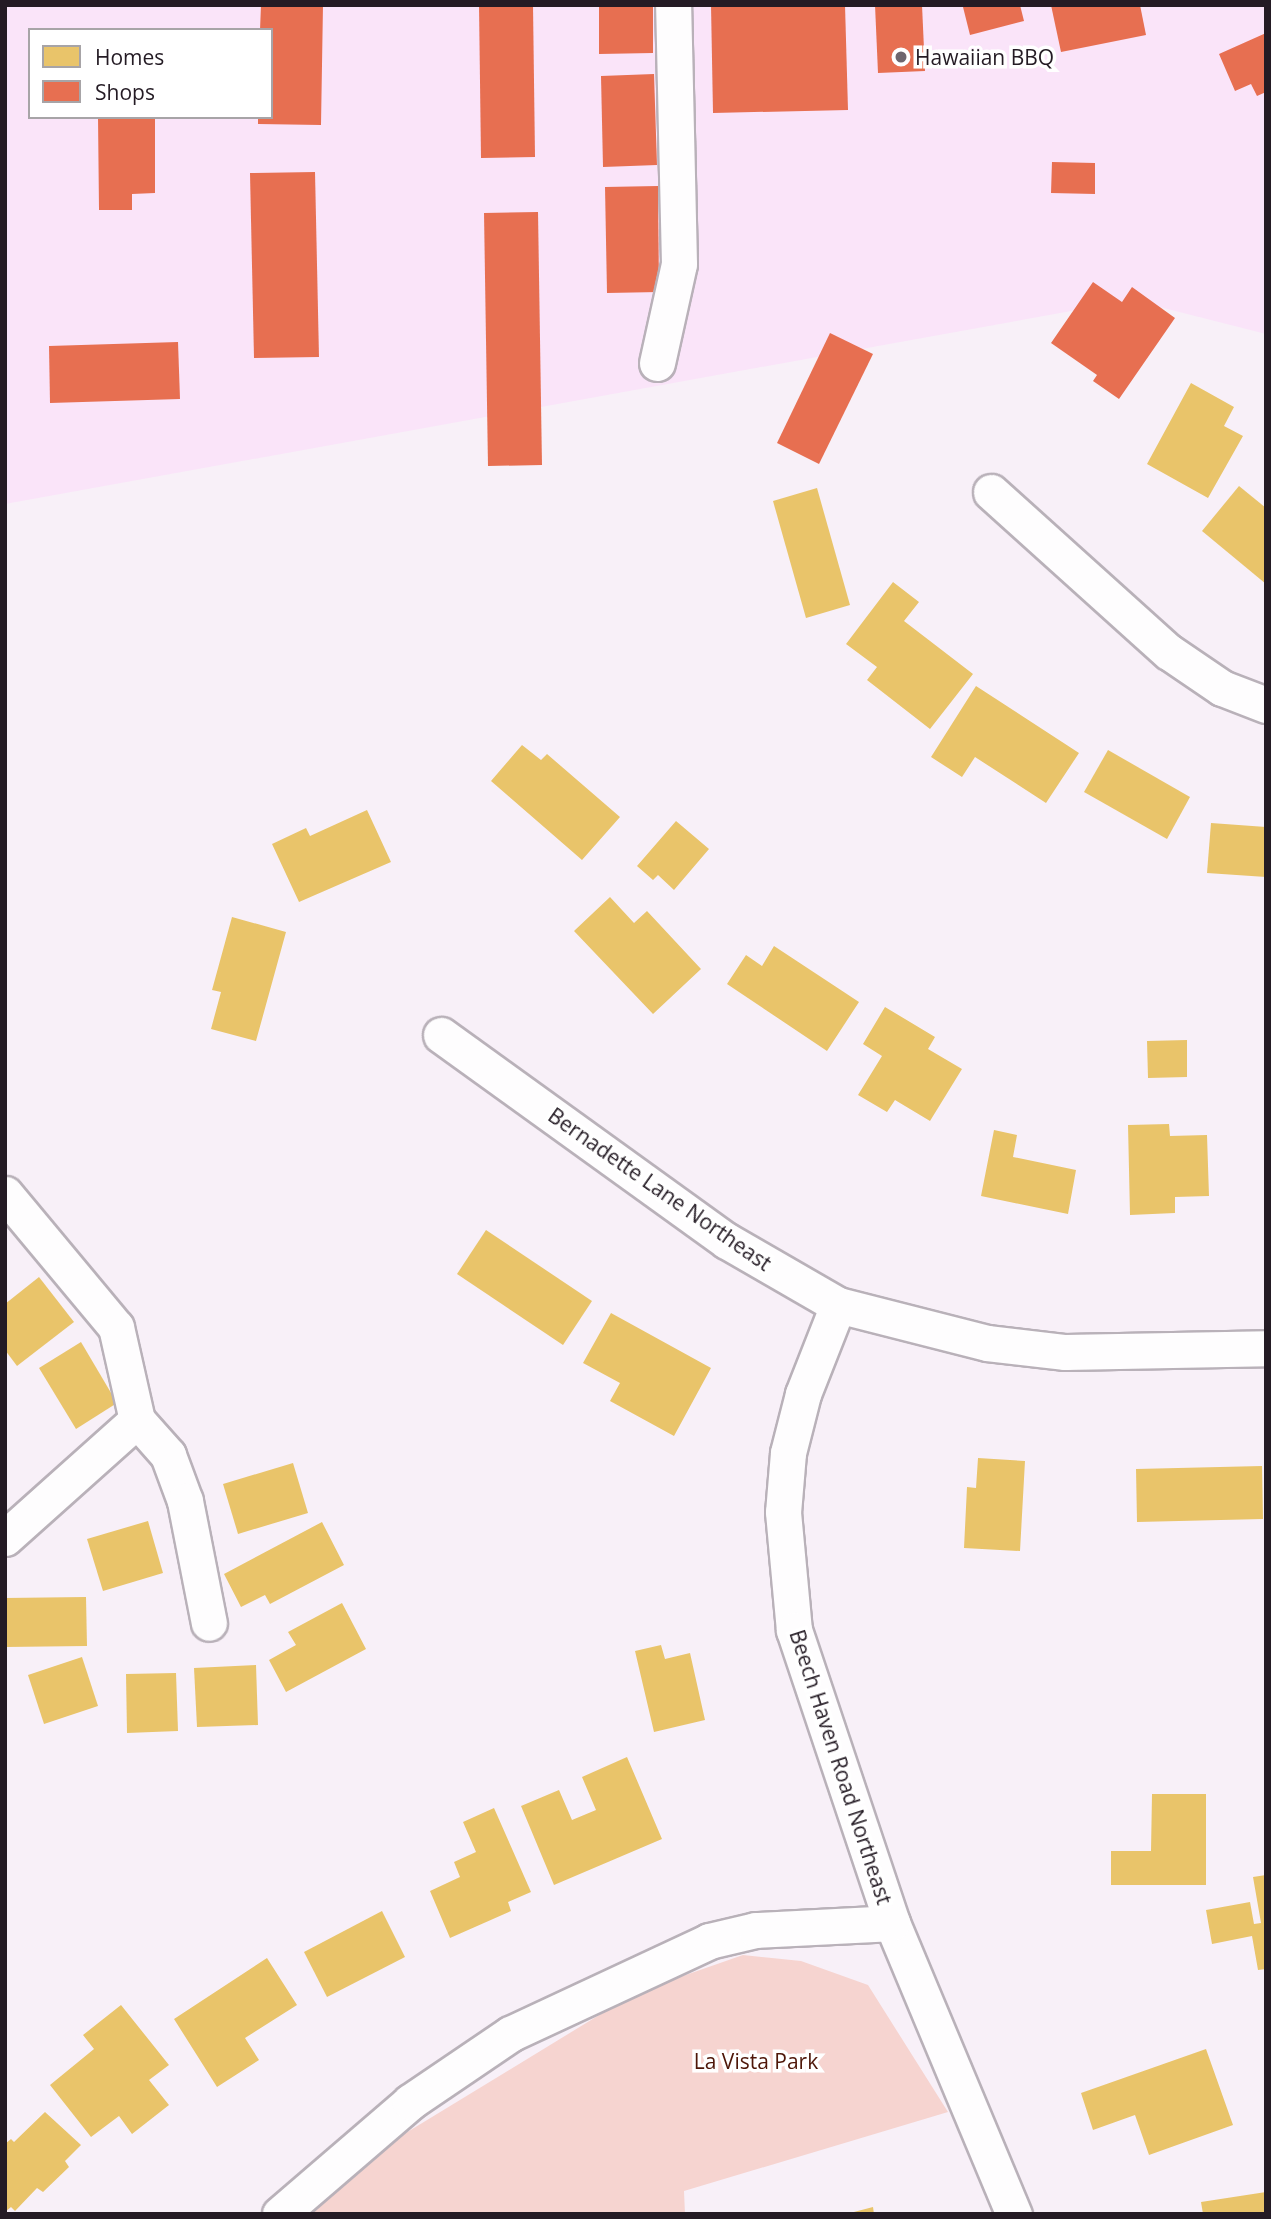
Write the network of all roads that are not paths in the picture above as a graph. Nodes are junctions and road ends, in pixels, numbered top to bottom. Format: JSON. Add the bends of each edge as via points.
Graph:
{"nodes":[{"id":1,"x":673,"y":5,"type":"edge"},
{"id":2,"x":657,"y":363,"type":"dead end"},
{"id":3,"x":991,"y":492,"type":"dead end"},
{"id":4,"x":1266,"y":705,"type":"edge"},
{"id":5,"x":441,"y":1035,"type":"dead end"},
{"id":6,"x":5,"y":1194,"type":"edge"},
{"id":7,"x":838,"y":1305,"type":"junction"},
{"id":8,"x":1266,"y":1348,"type":"edge"},
{"id":9,"x":137,"y":1420,"type":"junction"},
{"id":10,"x":5,"y":1538,"type":"edge"},
{"id":11,"x":209,"y":1623,"type":"dead end"},
{"id":12,"x":892,"y":1923,"type":"junction"},
{"id":13,"x":280,"y":2214,"type":"edge"},
{"id":14,"x":1014,"y":2214,"type":"edge"}],
"edges":[{"from":1,"to":2,"type":"street","via":[[679,264]]},
{"from":3,"to":4,"type":"street","via":[[1169,652],[1222,688]]},
{"from":5,"to":7,"type":"street","name":"Bernadette Lane Northeast","via":[[727,1241]]},
{"from":6,"to":9,"type":"street","via":[[116,1327]]},
{"from":7,"to":8,"type":"street","name":"Bernadette Lane Northeast","via":[[987,1343],[1065,1352]]},
{"from":7,"to":12,"type":"street","name":"Beech Haven Road Northeast","via":[[803,1394],[789,1453],[783,1512],[785,1569],[794,1630],[814,1700]]},
{"from":9,"to":10,"type":"street"},
{"from":9,"to":11,"type":"street","via":[[168,1455],[180,1489]]},
{"from":12,"to":13,"type":"street","via":[[755,1930],[709,1941],[510,2034],[410,2102]]},
{"from":12,"to":14,"type":"street","name":"Beech Haven Road Northeast"}]}
